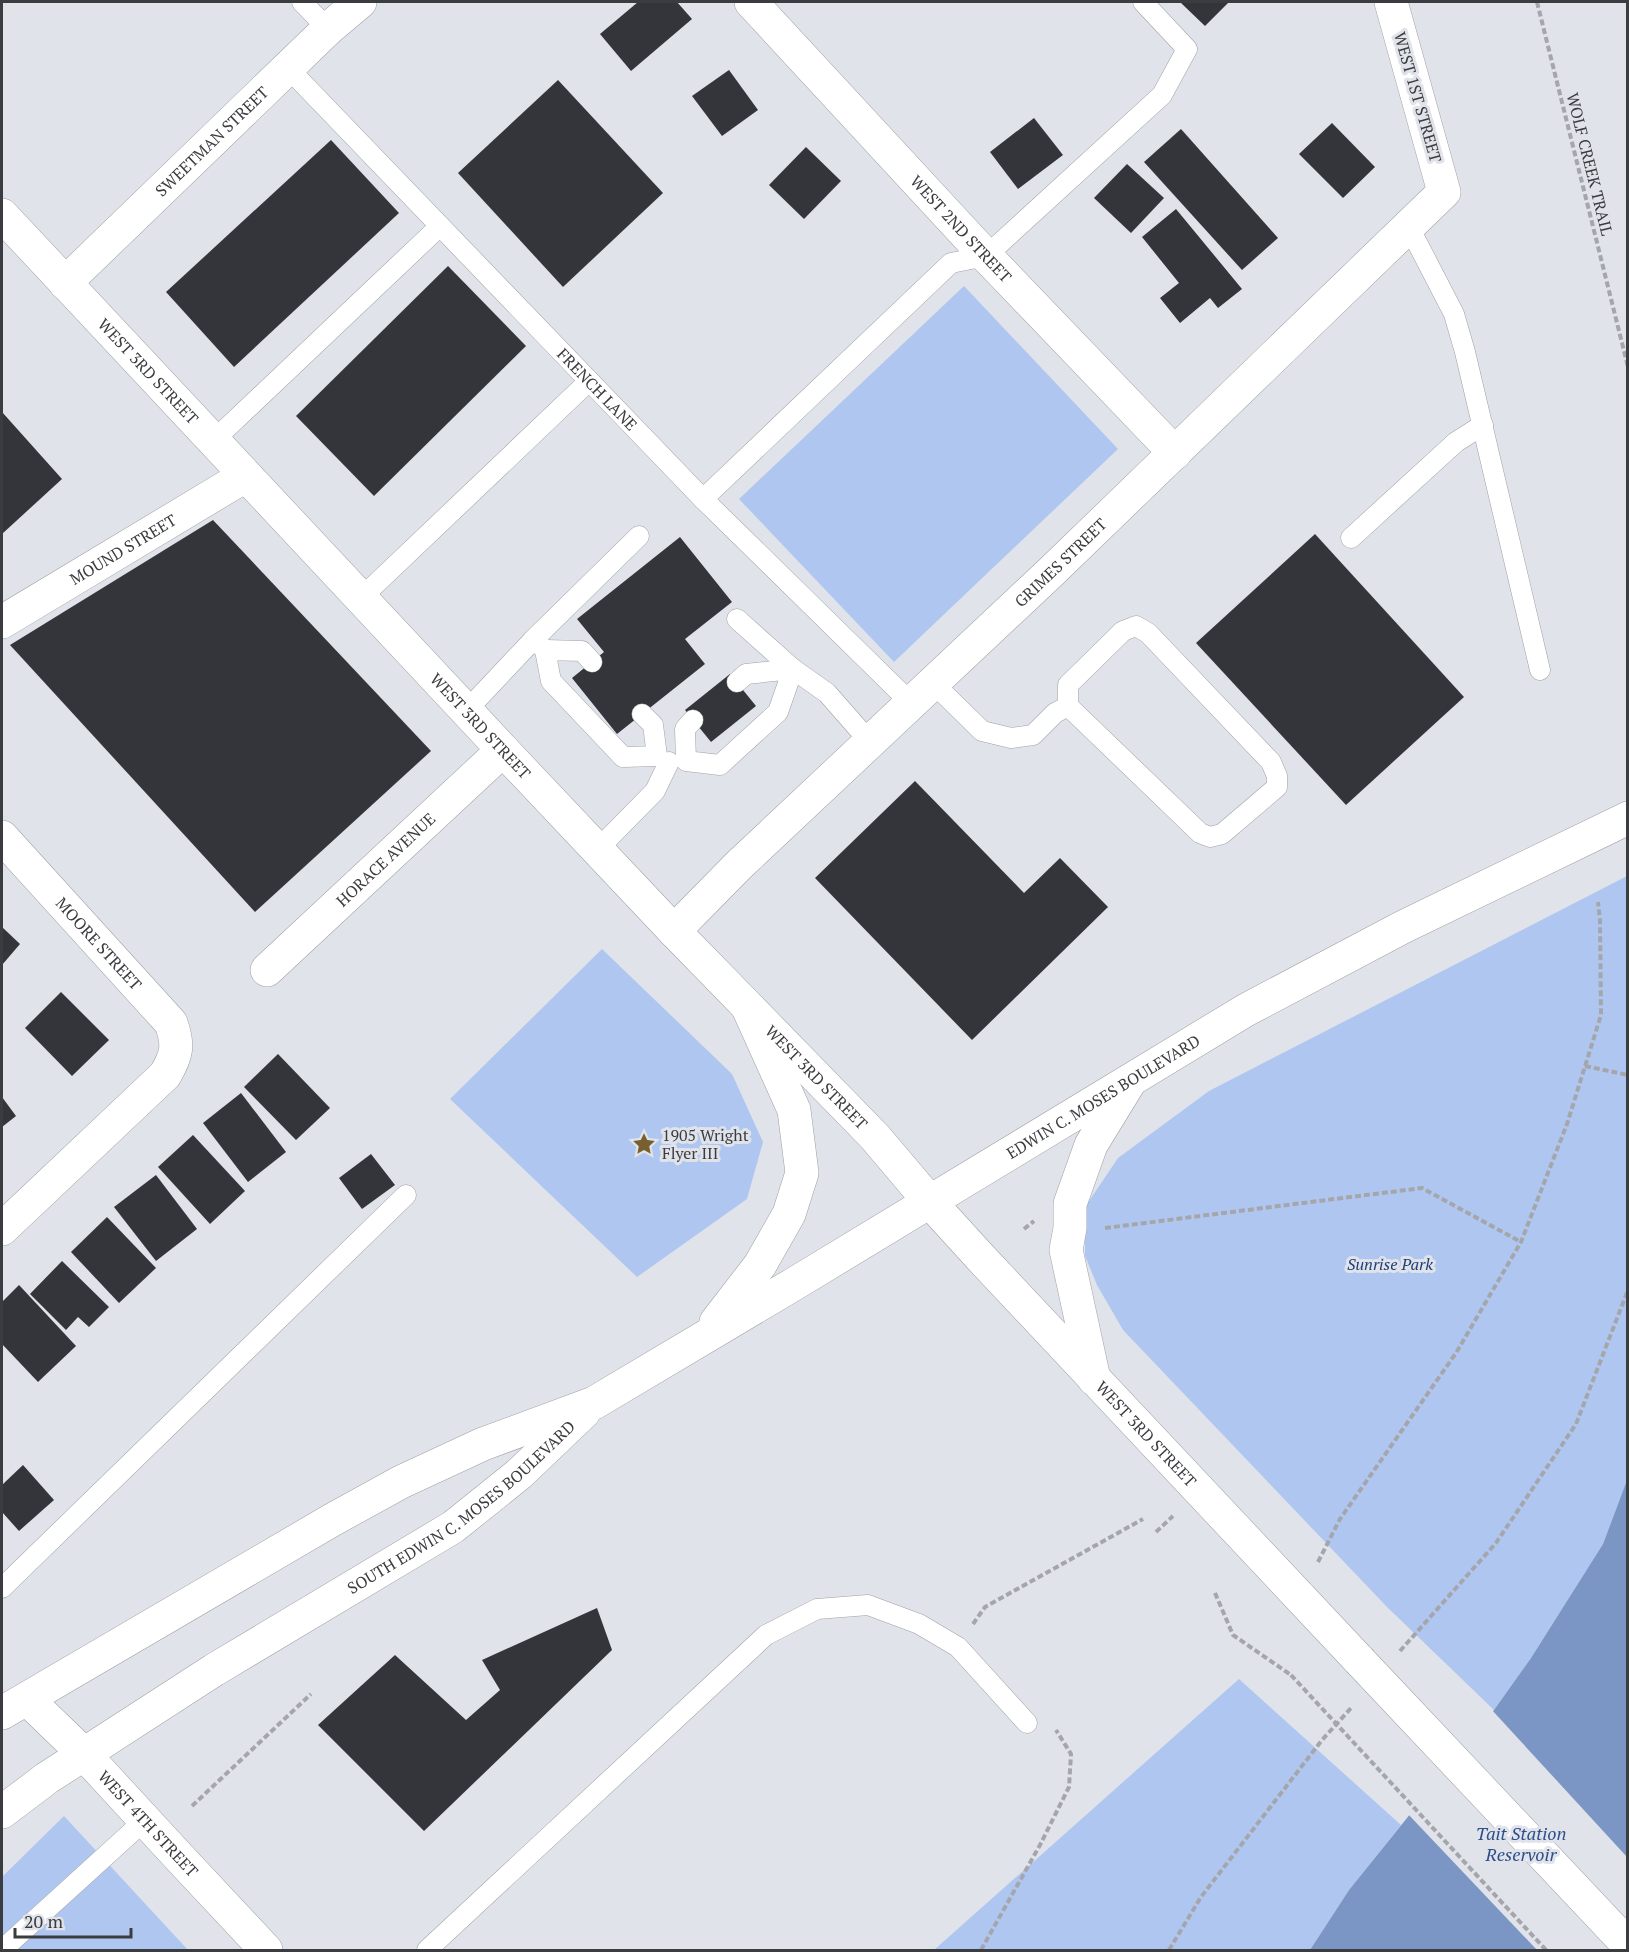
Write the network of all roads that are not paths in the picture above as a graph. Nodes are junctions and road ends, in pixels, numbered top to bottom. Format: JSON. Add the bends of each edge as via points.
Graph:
{"nodes":[{"id":1,"x":302,"y":2,"type":"edge"},
{"id":2,"x":360,"y":2,"type":"edge"},
{"id":3,"x":751,"y":2,"type":"edge"},
{"id":4,"x":1143,"y":2,"type":"edge"},
{"id":5,"x":1391,"y":2,"type":"edge"},
{"id":6,"x":328,"y":29,"type":"junction"},
{"id":7,"x":288,"y":68,"type":"junction"},
{"id":8,"x":1444,"y":192,"type":"joint"},
{"id":9,"x":2,"y":215,"type":"edge"},
{"id":10,"x":440,"y":226,"type":"junction"},
{"id":11,"x":1409,"y":227,"type":"junction"},
{"id":12,"x":986,"y":255,"type":"junction"},
{"id":13,"x":65,"y":283,"type":"junction"},
{"id":14,"x":589,"y":381,"type":"junction"},
{"id":15,"x":1483,"y":425,"type":"junction"},
{"id":16,"x":213,"y":441,"type":"junction"},
{"id":17,"x":1175,"y":453,"type":"junction"},
{"id":18,"x":245,"y":476,"type":"junction"},
{"id":19,"x":703,"y":499,"type":"junction"},
{"id":20,"x":639,"y":536,"type":"dead end"},
{"id":21,"x":1351,"y":538,"type":"dead end"},
{"id":22,"x":361,"y":598,"type":"junction"},
{"id":23,"x":737,"y":619,"type":"dead end"},
{"id":24,"x":2,"y":622,"type":"edge"},
{"id":25,"x":539,"y":645,"type":"junction"},
{"id":26,"x":592,"y":662,"type":"dead end"},
{"id":27,"x":793,"y":669,"type":"junction"},
{"id":28,"x":1540,"y":670,"type":"dead end"},
{"id":29,"x":737,"y":682,"type":"dead end"},
{"id":30,"x":922,"y":693,"type":"junction"},
{"id":31,"x":1068,"y":706,"type":"junction"},
{"id":32,"x":466,"y":710,"type":"junction"},
{"id":33,"x":642,"y":714,"type":"dead end"},
{"id":34,"x":693,"y":720,"type":"dead end"},
{"id":35,"x":870,"y":742,"type":"junction"},
{"id":36,"x":503,"y":750,"type":"junction"},
{"id":37,"x":671,"y":760,"type":"junction"},
{"id":38,"x":1628,"y":818,"type":"edge"},
{"id":39,"x":598,"y":849,"type":"junction"},
{"id":40,"x":6,"y":852,"type":"edge"},
{"id":41,"x":674,"y":930,"type":"junction"},
{"id":42,"x":267,"y":970,"type":"dead end"},
{"id":43,"x":747,"y":1005,"type":"junction"},
{"id":44,"x":1131,"y":1079,"type":"junction"},
{"id":45,"x":406,"y":1195,"type":"dead end"},
{"id":46,"x":930,"y":1202,"type":"junction"},
{"id":47,"x":2,"y":1229,"type":"edge"},
{"id":48,"x":704,"y":1338,"type":"junction"},
{"id":49,"x":1094,"y":1379,"type":"junction"},
{"id":50,"x":594,"y":1403,"type":"junction"},
{"id":51,"x":2,"y":1588,"type":"edge"},
{"id":52,"x":14,"y":1706,"type":"edge"},
{"id":53,"x":1027,"y":1723,"type":"road end"},
{"id":54,"x":84,"y":1754,"type":"junction"},
{"id":55,"x":2,"y":1812,"type":"edge"},
{"id":56,"x":145,"y":1820,"type":"junction"},
{"id":57,"x":1628,"y":1945,"type":"edge"},
{"id":58,"x":2,"y":1950,"type":"edge"},
{"id":59,"x":266,"y":1950,"type":"edge"},
{"id":60,"x":427,"y":1950,"type":"edge"}],
"edges":[{"from":1,"to":6,"type":"lane"},
{"from":2,"to":6,"type":"main road","name":"SWEETMAN STREET"},
{"from":3,"to":12,"type":"main road","name":"WEST 2ND STREET"},
{"from":4,"to":12,"type":"lane","via":[[1187,49],[1162,95]]},
{"from":5,"to":8,"type":"main road","name":"WEST 1ST STREET"},
{"from":6,"to":7,"type":"main road","name":"SWEETMAN STREET"},
{"from":7,"to":10,"type":"lane","name":"FRENCH LANE"},
{"from":7,"to":13,"type":"main road","name":"SWEETMAN STREET"},
{"from":8,"to":11,"type":"main road","name":"GRIMES STREET"},
{"from":9,"to":13,"type":"main road","name":"WEST 3RD STREET"},
{"from":10,"to":14,"type":"lane","name":"FRENCH LANE"},
{"from":10,"to":16,"type":"lane"},
{"from":11,"to":15,"type":"lane","via":[[1454,314]]},
{"from":11,"to":17,"type":"main road","name":"GRIMES STREET"},
{"from":12,"to":17,"type":"main road","name":"WEST 2ND STREET"},
{"from":12,"to":19,"type":"lane","via":[[951,263]]},
{"from":13,"to":16,"type":"main road","name":"WEST 3RD STREET"},
{"from":14,"to":19,"type":"lane","name":"FRENCH LANE"},
{"from":14,"to":22,"type":"lane"},
{"from":15,"to":21,"type":"lane","via":[[1456,442]]},
{"from":15,"to":28,"type":"lane"},
{"from":16,"to":18,"type":"main road","name":"WEST 3RD STREET"},
{"from":17,"to":30,"type":"main road","name":"GRIMES STREET"},
{"from":18,"to":22,"type":"main road","name":"WEST 3RD STREET"},
{"from":18,"to":24,"type":"main road","name":"MOUND STREET"},
{"from":19,"to":30,"type":"lane","name":"FRENCH LANE"},
{"from":20,"to":25,"type":"lane"},
{"from":22,"to":32,"type":"main road","name":"WEST 3RD STREET"},
{"from":23,"to":27,"type":"lane"},
{"from":25,"to":26,"type":"lane","via":[[582,651]]},
{"from":25,"to":32,"type":"lane"},
{"from":25,"to":37,"type":"lane","via":[[551,681],[623,757]]},
{"from":27,"to":29,"type":"lane","via":[[746,674]]},
{"from":27,"to":35,"type":"lane","via":[[827,693]]},
{"from":27,"to":37,"type":"lane","via":[[778,712],[720,765]]},
{"from":30,"to":31,"type":"lane","name":"FRENCH LANE","via":[[982,731],[1011,738],[1033,735]]},
{"from":30,"to":35,"type":"main road","name":"GRIMES STREET"},
{"from":31,"to":31,"type":"lane","via":[[1200,833],[1210,837],[1222,834],[1277,787],[1271,762],[1148,633],[1136,626],[1123,631],[1068,685]]},
{"from":32,"to":36,"type":"main road","name":"WEST 3RD STREET"},
{"from":33,"to":37,"type":"lane","via":[[653,725]]},
{"from":34,"to":37,"type":"lane"},
{"from":35,"to":41,"type":"main road","name":"GRIMES STREET"},
{"from":36,"to":39,"type":"main road","name":"WEST 3RD STREET"},
{"from":36,"to":42,"type":"main road","name":"HORACE AVENUE"},
{"from":37,"to":39,"type":"lane","via":[[655,791]]},
{"from":38,"to":44,"type":"main road","name":"EDWIN C. MOSES BOULEVARD","via":[[1403,927],[1246,1010]]},
{"from":39,"to":41,"type":"main road","name":"WEST 3RD STREET"},
{"from":40,"to":47,"type":"main road","name":"MOORE STREET","via":[[171,1023],[177,1038],[175,1058],[165,1075]]},
{"from":41,"to":43,"type":"main road","name":"WEST 3RD STREET"},
{"from":43,"to":46,"type":"main road","name":"WEST 3RD STREET","via":[[875,1137]]},
{"from":43,"to":48,"type":"main road","via":[[794,1110],[801,1173],[789,1214],[760,1265]]},
{"from":44,"to":46,"type":"main road","name":"EDWIN C. MOSES BOULEVARD"},
{"from":44,"to":49,"type":"main road","via":[[1091,1144],[1070,1204],[1066,1250]]},
{"from":45,"to":51,"type":"lane"},
{"from":46,"to":48,"type":"main road","name":"EDWIN C. MOSES BOULEVARD"},
{"from":46,"to":49,"type":"main road","name":"WEST 3RD STREET"},
{"from":48,"to":50,"type":"main road","name":"EDWIN C. MOSES BOULEVARD"},
{"from":49,"to":57,"type":"main road","name":"WEST 3RD STREET","bridge":true},
{"from":50,"to":52,"type":"main road","name":"SOUTH EDWIN C. MOSES BOULEVARD","via":[[483,1444],[402,1482]]},
{"from":50,"to":54,"type":"main road","name":"SOUTH EDWIN C. MOSES BOULEVARD","via":[[519,1474],[453,1527],[214,1670]]},
{"from":52,"to":54,"type":"main road","name":"WEST 4TH STREET"},
{"from":53,"to":60,"type":"lane","via":[[958,1647],[919,1624],[868,1605],[817,1609],[766,1635]]},
{"from":54,"to":55,"type":"main road","name":"SOUTH EDWIN C. MOSES BOULEVARD"},
{"from":54,"to":56,"type":"main road","name":"WEST 4TH STREET"},
{"from":56,"to":58,"type":"lane"},
{"from":56,"to":59,"type":"main road","name":"WEST 4TH STREET"}]}
